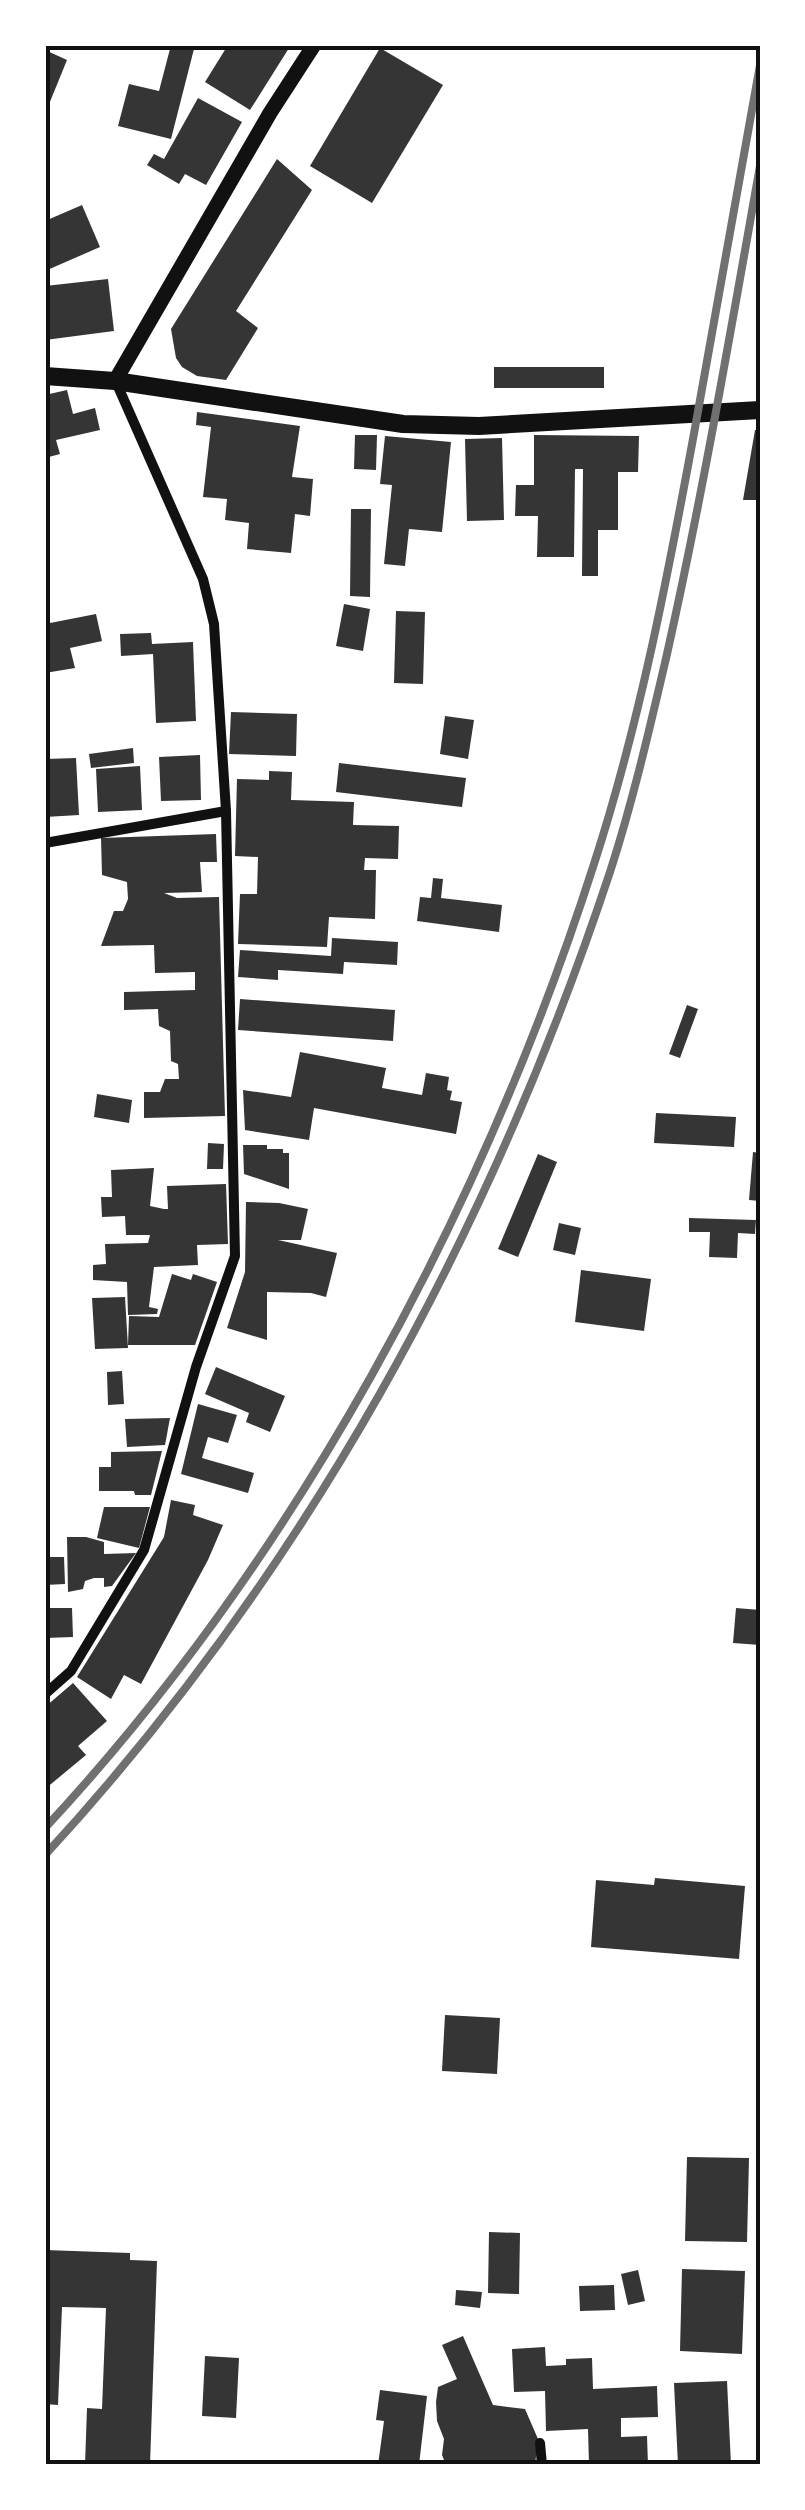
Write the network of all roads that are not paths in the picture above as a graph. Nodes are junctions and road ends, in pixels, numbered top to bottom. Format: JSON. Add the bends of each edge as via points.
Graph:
{"nodes":[{"id":1,"x":314,"y":45,"type":"edge"},
{"id":2,"x":45,"y":376,"type":"edge"},
{"id":3,"x":115,"y":381,"type":"junction"},
{"id":4,"x":760,"y":410,"type":"edge"},
{"id":5,"x":226,"y":812,"type":"junction"},
{"id":6,"x":45,"y":843,"type":"edge"},
{"id":7,"x":45,"y":1694,"type":"edge"},
{"id":8,"x":540,"y":2443,"type":"dead end"},
{"id":9,"x":542,"y":2465,"type":"edge"}],
"edges":[{"from":1,"to":3,"type":"street"},
{"from":2,"to":3,"type":"main road"},
{"from":3,"to":4,"type":"main road","via":[[403,424]]},
{"from":3,"to":5,"type":"street","via":[[204,579],[214,624]]},
{"from":5,"to":6,"type":"street"},
{"from":5,"to":7,"type":"street","via":[[235,1256],[144,1550],[71,1671]]},
{"from":8,"to":9,"type":"street"}]}
